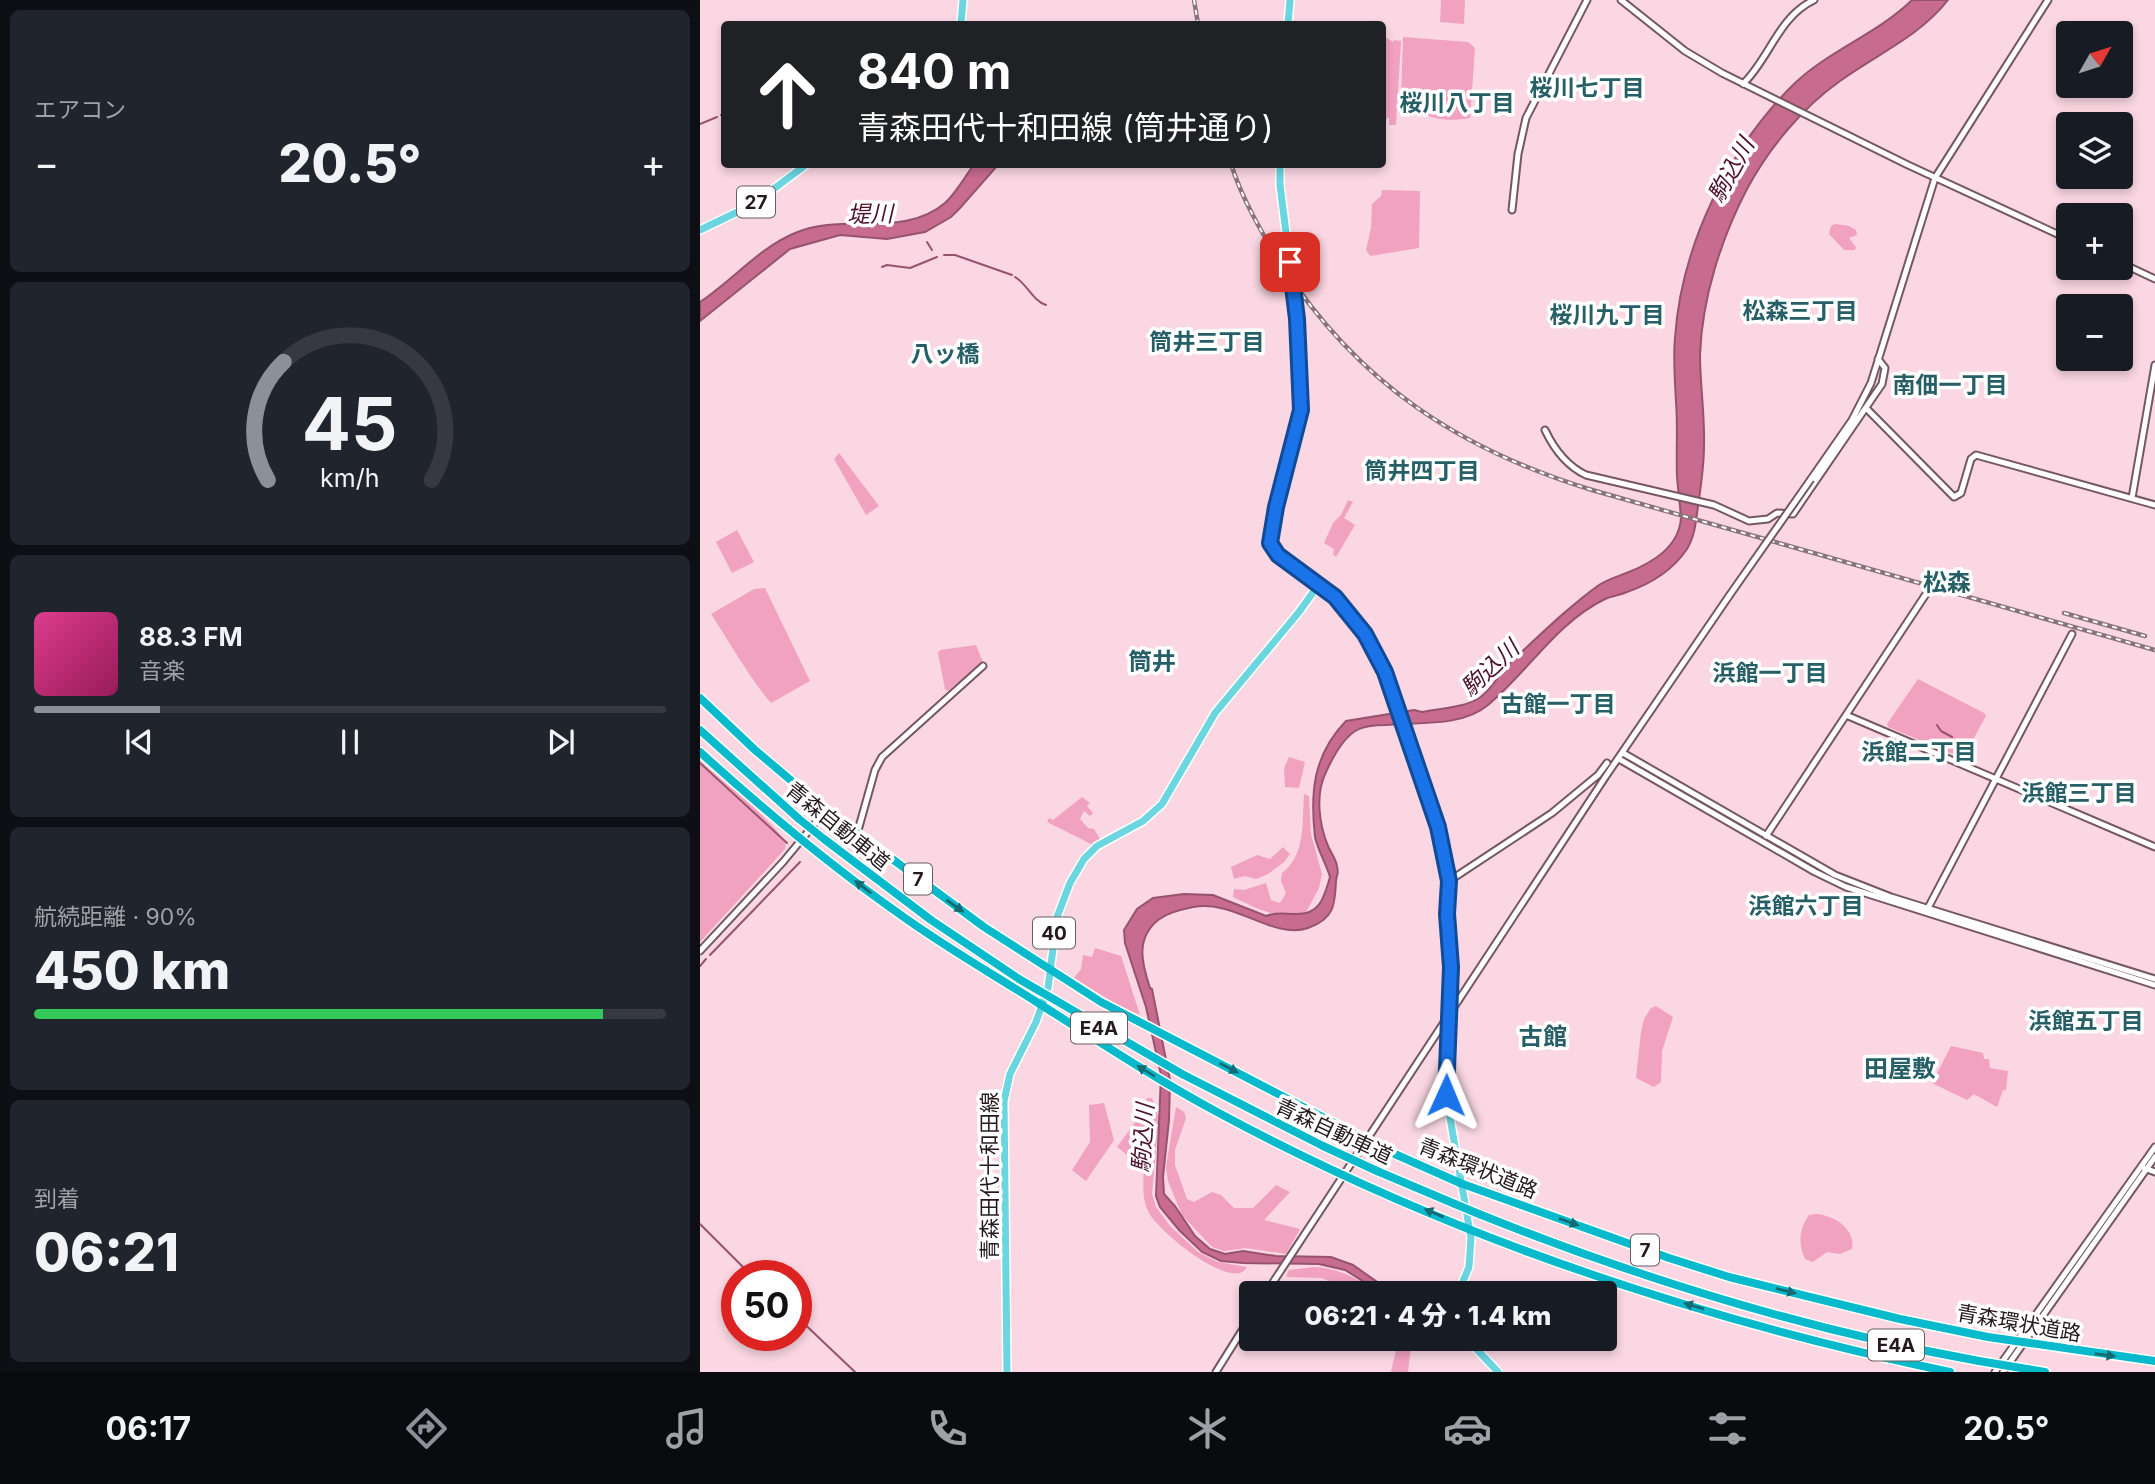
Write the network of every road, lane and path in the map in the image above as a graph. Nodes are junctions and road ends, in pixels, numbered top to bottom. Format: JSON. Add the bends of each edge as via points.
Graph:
{"nodes":[{"id":1,"x":963,"y":0,"type":"edge"},
{"id":2,"x":1290,"y":0,"type":"edge"},
{"id":3,"x":1587,"y":0,"type":"edge"},
{"id":4,"x":1621,"y":0,"type":"edge"},
{"id":5,"x":1814,"y":0,"type":"edge"},
{"id":6,"x":2048,"y":0,"type":"edge"},
{"id":7,"x":961,"y":21,"type":"edge"},
{"id":8,"x":1288,"y":21,"type":"edge"},
{"id":9,"x":1743,"y":84,"type":"junction"},
{"id":10,"x":802,"y":168,"type":"edge"},
{"id":11,"x":1280,"y":168,"type":"edge"},
{"id":12,"x":1935,"y":178,"type":"junction"},
{"id":13,"x":1513,"y":211,"type":"dead end"},
{"id":14,"x":700,"y":230,"type":"edge"},
{"id":15,"x":2056,"y":233,"type":"edge"},
{"id":16,"x":2133,"y":269,"type":"edge"},
{"id":17,"x":2155,"y":279,"type":"edge"},
{"id":18,"x":1878,"y":359,"type":"junction"},
{"id":19,"x":2155,"y":365,"type":"edge"},
{"id":20,"x":1866,"y":408,"type":"junction"},
{"id":21,"x":1545,"y":430,"type":"dead end"},
{"id":22,"x":2132,"y":498,"type":"junction"},
{"id":23,"x":2155,"y":505,"type":"edge"},
{"id":24,"x":1316,"y":583,"type":"junction"},
{"id":25,"x":1928,"y":591,"type":"dead end"},
{"id":26,"x":2072,"y":634,"type":"dead end"},
{"id":27,"x":983,"y":666,"type":"dead end"},
{"id":28,"x":700,"y":698,"type":"edge"},
{"id":29,"x":1846,"y":715,"type":"junction"},
{"id":30,"x":700,"y":730,"type":"edge"},
{"id":31,"x":700,"y":752,"type":"edge"},
{"id":32,"x":1623,"y":753,"type":"junction"},
{"id":33,"x":1619,"y":759,"type":"junction"},
{"id":34,"x":1607,"y":763,"type":"dead end"},
{"id":35,"x":1997,"y":778,"type":"junction"},
{"id":36,"x":826,"y":810,"type":"junction"},
{"id":37,"x":857,"y":834,"type":"junction"},
{"id":38,"x":1766,"y":836,"type":"junction"},
{"id":39,"x":802,"y":840,"type":"junction"},
{"id":40,"x":2155,"y":847,"type":"edge"},
{"id":41,"x":1449,"y":881,"type":"junction"},
{"id":42,"x":1928,"y":908,"type":"junction"},
{"id":43,"x":700,"y":951,"type":"edge"},
{"id":44,"x":1051,"y":970,"type":"junction"},
{"id":45,"x":2155,"y":979,"type":"edge"},
{"id":46,"x":2155,"y":985,"type":"edge"},
{"id":47,"x":1042,"y":1006,"type":"junction"},
{"id":48,"x":1447,"y":1015,"type":"junction"},
{"id":49,"x":1367,"y":1141,"type":"junction"},
{"id":50,"x":2155,"y":1147,"type":"edge"},
{"id":51,"x":2155,"y":1157,"type":"edge"},
{"id":52,"x":2144,"y":1167,"type":"junction"},
{"id":53,"x":2155,"y":1172,"type":"edge"},
{"id":54,"x":1344,"y":1175,"type":"junction"},
{"id":55,"x":1460,"y":1183,"type":"junction"},
{"id":56,"x":1469,"y":1228,"type":"junction"},
{"id":57,"x":1274,"y":1281,"type":"edge"},
{"id":58,"x":1462,"y":1281,"type":"edge"},
{"id":59,"x":1239,"y":1335,"type":"edge"},
{"id":60,"x":2019,"y":1343,"type":"junction"},
{"id":61,"x":1478,"y":1351,"type":"edge"},
{"id":62,"x":2155,"y":1362,"type":"edge"},
{"id":63,"x":1007,"y":1372,"type":"edge"},
{"id":64,"x":1216,"y":1372,"type":"edge"},
{"id":65,"x":1498,"y":1372,"type":"edge"},
{"id":66,"x":1950,"y":1372,"type":"edge"},
{"id":67,"x":1995,"y":1372,"type":"edge"},
{"id":68,"x":2003,"y":1372,"type":"edge"},
{"id":69,"x":2045,"y":1372,"type":"edge"}],
"edges":[{"from":1,"to":7,"type":"main road"},
{"from":2,"to":8,"type":"main road"},
{"from":3,"to":13,"type":"street","via":[[1526,118]]},
{"from":4,"to":9,"type":"street","via":[[1685,51]]},
{"from":5,"to":9,"type":"street","via":[[1799,5]]},
{"from":6,"to":12,"type":"street"},
{"from":9,"to":12,"type":"street"},
{"from":10,"to":14,"type":"main road","number":"27","via":[[752,205]]},
{"from":11,"to":24,"type":"main road","via":[[1302,398],[1270,543],[1278,555]]},
{"from":12,"to":15,"type":"street"},
{"from":12,"to":18,"type":"street"},
{"from":16,"to":17,"type":"street"},
{"from":18,"to":20,"type":"street","via":[[1885,377]]},
{"from":18,"to":32,"type":"street","bridge":true,"via":[[1856,413]]},
{"from":19,"to":22,"type":"street"},
{"from":20,"to":21,"type":"street","via":[[1793,514],[1777,513],[1749,521],[1720,507],[1581,473],[1561,456]]},
{"from":20,"to":22,"type":"street","via":[[1952,496],[1960,494],[1970,459],[1977,456]]},
{"from":22,"to":23,"type":"street"},
{"from":24,"to":41,"type":"main road","via":[[1335,597],[1365,634],[1385,672],[1440,836]]},
{"from":24,"to":44,"type":"main road","name":"青森田代十和田線","number":"40","via":[[1299,612],[1215,713],[1163,804],[1087,854],[1057,917]]},
{"from":25,"to":29,"type":"street"},
{"from":26,"to":35,"type":"street"},
{"from":27,"to":37,"type":"street","via":[[882,757]]},
{"from":28,"to":36,"type":"highway","name":"青森環状道路","number":"7"},
{"from":29,"to":35,"type":"street"},
{"from":29,"to":38,"type":"street"},
{"from":30,"to":69,"type":"highway","name":"青森自動車道","number":"E4A","bridge":true,"via":[[799,819],[923,915],[1019,979],[1182,1074],[1323,1146],[1479,1214],[1608,1263],[1780,1317]]},
{"from":31,"to":39,"type":"highway","number":"7"},
{"from":32,"to":33,"type":"street"},
{"from":32,"to":38,"type":"street"},
{"from":33,"to":46,"type":"street","via":[[1846,887]]},
{"from":33,"to":48,"type":"street"},
{"from":34,"to":41,"type":"street","via":[[1563,805]]},
{"from":35,"to":40,"type":"street"},
{"from":35,"to":42,"type":"street"},
{"from":36,"to":37,"type":"highway","name":"青森環状道路","number":"7"},
{"from":36,"to":39,"type":"street"},
{"from":37,"to":44,"type":"highway","name":"青森環状道路","number":"7","one_way":true},
{"from":38,"to":42,"type":"street","via":[[1835,875]]},
{"from":39,"to":43,"type":"street"},
{"from":47,"to":39,"type":"highway","number":"7","one_way":true,"via":[[901,916]]},
{"from":41,"to":48,"type":"main road"},
{"from":42,"to":45,"type":"street"},
{"from":44,"to":47,"type":"main road","name":"青森田代十和田線","number":"40"},
{"from":44,"to":49,"type":"highway","name":"青森環状道路","number":"7","one_way":true,"via":[[1121,1013]]},
{"from":54,"to":47,"type":"highway","number":"7","one_way":true,"via":[[1177,1090]]},
{"from":47,"to":63,"type":"main road","name":"青森田代十和田線","number":"40","via":[[1010,1074],[1004,1101]]},
{"from":48,"to":49,"type":"street"},
{"from":48,"to":55,"type":"main road","via":[[1446,1095]]},
{"from":49,"to":54,"type":"street"},
{"from":49,"to":55,"type":"highway","name":"青森環状道路","number":"7"},
{"from":50,"to":52,"type":"street"},
{"from":51,"to":52,"type":"street"},
{"from":52,"to":53,"type":"street"},
{"from":52,"to":60,"type":"street"},
{"from":56,"to":54,"type":"highway","number":"7","one_way":true},
{"from":54,"to":57,"type":"street"},
{"from":55,"to":56,"type":"main road"},
{"from":55,"to":60,"type":"highway","name":"青森環状道路","number":"7","one_way":true,"via":[[1730,1277]]},
{"from":56,"to":58,"type":"main road","via":[[1470,1261]]},
{"from":66,"to":56,"type":"highway","number":"7","one_way":true,"via":[[1691,1306]]},
{"from":59,"to":64,"type":"street"},
{"from":60,"to":62,"type":"highway","name":"青森環状道路","number":"7","one_way":true},
{"from":60,"to":67,"type":"street"},
{"from":60,"to":68,"type":"street"},
{"from":61,"to":65,"type":"main road"}]}
